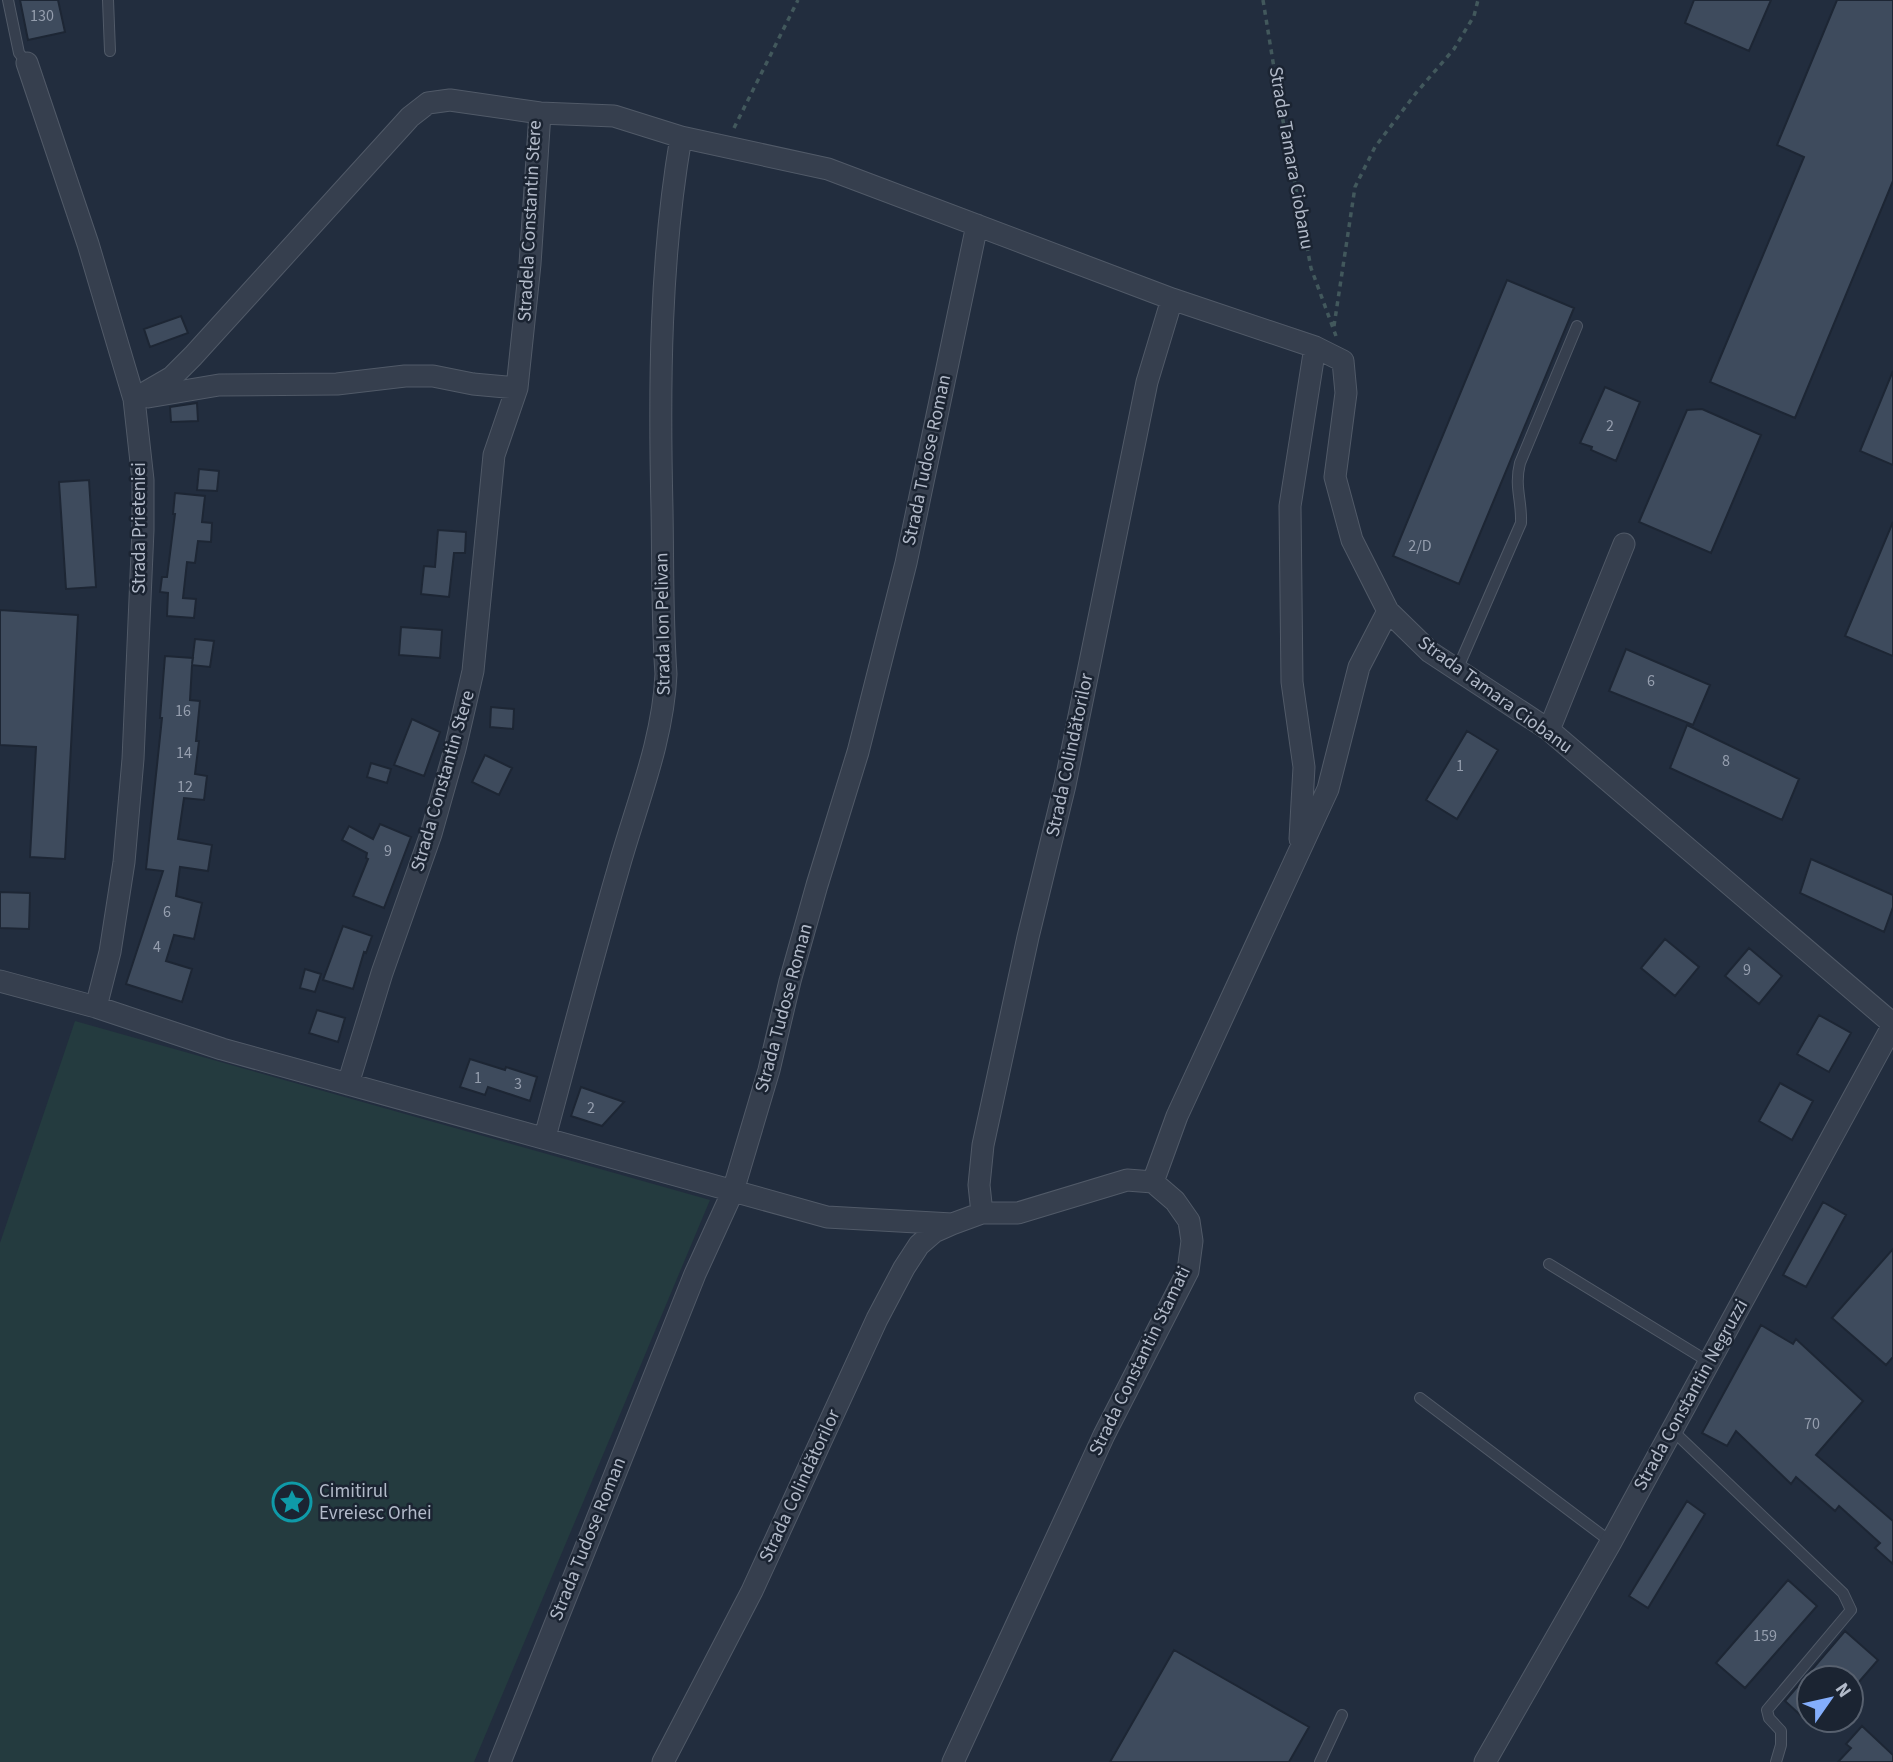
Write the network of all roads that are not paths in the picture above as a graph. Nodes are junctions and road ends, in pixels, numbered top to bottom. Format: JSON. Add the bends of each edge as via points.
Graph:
{"nodes":[{"id":1,"x":8,"y":0,"type":"edge"},
{"id":2,"x":108,"y":0,"type":"edge"},
{"id":3,"x":110,"y":51,"type":"dead end"},
{"id":4,"x":27,"y":63,"type":"joint"},
{"id":5,"x":540,"y":113,"type":"junction"},
{"id":6,"x":681,"y":136,"type":"junction"},
{"id":7,"x":977,"y":225,"type":"junction"},
{"id":8,"x":1172,"y":299,"type":"junction"},
{"id":9,"x":1577,"y":326,"type":"dead end"},
{"id":10,"x":1315,"y":347,"type":"junction"},
{"id":11,"x":517,"y":388,"type":"junction"},
{"id":12,"x":134,"y":399,"type":"junction"},
{"id":13,"x":1624,"y":544,"type":"dead end"},
{"id":14,"x":1388,"y":611,"type":"junction"},
{"id":15,"x":1457,"y":670,"type":"junction"},
{"id":16,"x":1549,"y":730,"type":"junction"},
{"id":17,"x":1300,"y":851,"type":"junction"},
{"id":18,"x":0,"y":981,"type":"edge"},
{"id":19,"x":96,"y":1007,"type":"junction"},
{"id":20,"x":1893,"y":1025,"type":"edge"},
{"id":21,"x":348,"y":1084,"type":"junction"},
{"id":22,"x":545,"y":1138,"type":"junction"},
{"id":23,"x":1153,"y":1182,"type":"junction"},
{"id":24,"x":733,"y":1191,"type":"junction"},
{"id":25,"x":982,"y":1213,"type":"junction"},
{"id":26,"x":952,"y":1224,"type":"junction"},
{"id":27,"x":1549,"y":1264,"type":"dead end"},
{"id":28,"x":1709,"y":1362,"type":"junction"},
{"id":29,"x":1420,"y":1398,"type":"dead end"},
{"id":30,"x":1672,"y":1430,"type":"junction"},
{"id":31,"x":1611,"y":1542,"type":"junction"},
{"id":32,"x":1342,"y":1716,"type":"dead end"},
{"id":33,"x":500,"y":1762,"type":"edge"},
{"id":34,"x":663,"y":1762,"type":"edge"},
{"id":35,"x":953,"y":1762,"type":"edge"},
{"id":36,"x":1320,"y":1762,"type":"edge"},
{"id":37,"x":1485,"y":1762,"type":"edge"},
{"id":38,"x":1776,"y":1762,"type":"edge"}],
"edges":[{"from":1,"to":4,"type":"lane","via":[[19,53]]},
{"from":2,"to":3,"type":"lane"},
{"from":4,"to":12,"type":"street","name":"Strada Prieteniei"},
{"from":5,"to":6,"type":"street","via":[[614,116]]},
{"from":5,"to":11,"type":"street","name":"Stradela Constantin Stere"},
{"from":5,"to":12,"type":"street","name":"Stradela Constantin Stere","via":[[450,100],[428,103],[410,117],[193,356],[172,377]]},
{"from":6,"to":7,"type":"street","via":[[828,169]]},
{"from":6,"to":22,"type":"street","name":"Strada Ion Pelivan","via":[[672,189],[660,425],[665,704]]},
{"from":7,"to":8,"type":"street"},
{"from":7,"to":24,"type":"street","name":"Strada Tudose Roman","via":[[903,577]]},
{"from":8,"to":10,"type":"street"},
{"from":8,"to":25,"type":"street","name":"Strada Colindătorilor","via":[[1147,382],[1065,785],[983,1145]]},
{"from":9,"to":15,"type":"lane","via":[[1520,463],[1516,479],[1521,523]]},
{"from":10,"to":14,"type":"street","name":"Strada Tamara Ciobanu","via":[[1343,361],[1346,393],[1335,477],[1352,540]]},
{"from":10,"to":17,"type":"street","via":[[1290,506],[1292,682],[1304,767]]},
{"from":11,"to":12,"type":"street","via":[[405,376],[337,384],[219,384]]},
{"from":11,"to":21,"type":"street","name":"Strada Constantin Stere","via":[[494,455],[473,671],[455,749]]},
{"from":12,"to":19,"type":"street","name":"Strada Prieteniei","via":[[143,530],[133,759],[119,904]]},
{"from":13,"to":16,"type":"street"},
{"from":14,"to":15,"type":"street","name":"Strada Tamara Ciobanu","via":[[1430,652]]},
{"from":14,"to":17,"type":"street","via":[[1359,667],[1328,789]]},
{"from":15,"to":16,"type":"street","name":"Strada Tamara Ciobanu"},
{"from":16,"to":20,"type":"street","name":"Strada Tamara Ciobanu"},
{"from":17,"to":23,"type":"street","via":[[1177,1116]]},
{"from":18,"to":19,"type":"street"},
{"from":19,"to":21,"type":"street"},
{"from":20,"to":28,"type":"street","name":"Strada Constantin Negruzzi"},
{"from":21,"to":22,"type":"street"},
{"from":22,"to":24,"type":"street"},
{"from":23,"to":25,"type":"street","via":[[1127,1180],[1018,1213]]},
{"from":23,"to":35,"type":"street","name":"Strada Constantin Stamati","via":[[1189,1221],[1188,1271],[1104,1434]]},
{"from":24,"to":26,"type":"street","via":[[827,1217]]},
{"from":24,"to":33,"type":"street","name":"Strada Tudose Roman","via":[[695,1274]]},
{"from":25,"to":26,"type":"street"},
{"from":26,"to":34,"type":"street","name":"Strada Colindătorilor","via":[[919,1245],[904,1268],[752,1591]]},
{"from":27,"to":28,"type":"lane"},
{"from":28,"to":30,"type":"street","name":"Strada Constantin Negruzzi"},
{"from":29,"to":31,"type":"lane"},
{"from":30,"to":31,"type":"street","name":"Strada Constantin Negruzzi"},
{"from":30,"to":38,"type":"lane","via":[[1843,1593],[1851,1610],[1767,1710],[1781,1731]]},
{"from":31,"to":37,"type":"street","name":"Strada Constantin Negruzzi"},
{"from":32,"to":36,"type":"lane"}]}
